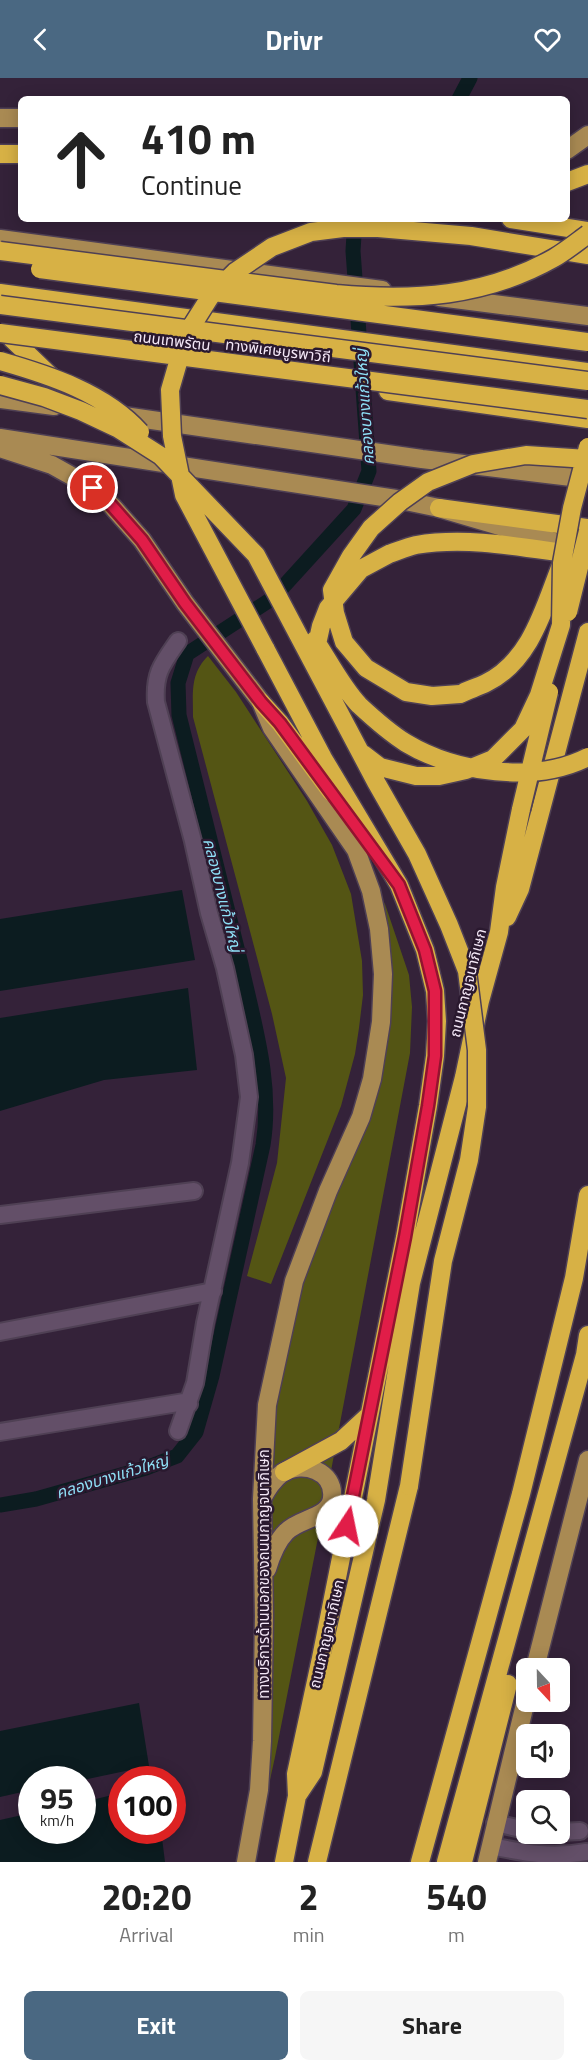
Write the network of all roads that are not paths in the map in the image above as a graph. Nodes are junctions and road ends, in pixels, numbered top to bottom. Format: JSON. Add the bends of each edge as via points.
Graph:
{"nodes":[{"id":1,"x":0,"y":118,"type":"edge"},
{"id":2,"x":18,"y":118,"type":"edge"},
{"id":3,"x":588,"y":135,"type":"edge"},
{"id":4,"x":570,"y":148,"type":"edge"},
{"id":5,"x":0,"y":154,"type":"edge"},
{"id":6,"x":18,"y":154,"type":"edge"},
{"id":7,"x":588,"y":174,"type":"edge"},
{"id":8,"x":570,"y":182,"type":"edge"},
{"id":9,"x":528,"y":222,"type":"edge"},
{"id":10,"x":588,"y":233,"type":"edge"},
{"id":11,"x":0,"y":239,"type":"edge"},
{"id":12,"x":0,"y":251,"type":"edge"},
{"id":13,"x":588,"y":255,"type":"edge"},
{"id":14,"x":0,"y":263,"type":"edge"},
{"id":15,"x":0,"y":293,"type":"edge"},
{"id":16,"x":0,"y":305,"type":"edge"},
{"id":17,"x":588,"y":316,"type":"edge"},
{"id":18,"x":4,"y":336,"type":"edge"},
{"id":19,"x":588,"y":342,"type":"edge"},
{"id":20,"x":0,"y":362,"type":"edge"},
{"id":21,"x":588,"y":372,"type":"edge"},
{"id":22,"x":588,"y":381,"type":"edge"},
{"id":23,"x":0,"y":385,"type":"edge"},
{"id":24,"x":0,"y":399,"type":"edge"},
{"id":25,"x":588,"y":409,"type":"edge"},
{"id":26,"x":87,"y":411,"type":"junction"},
{"id":27,"x":588,"y":419,"type":"edge"},
{"id":28,"x":0,"y":438,"type":"edge"},
{"id":29,"x":588,"y":447,"type":"edge"},
{"id":30,"x":0,"y":448,"type":"edge"},
{"id":31,"x":162,"y":456,"type":"junction"},
{"id":32,"x":588,"y":459,"type":"edge"},
{"id":33,"x":588,"y":479,"type":"edge"},
{"id":34,"x":439,"y":508,"type":"junction"},
{"id":35,"x":588,"y":530,"type":"edge"},
{"id":36,"x":588,"y":552,"type":"edge"},
{"id":37,"x":256,"y":555,"type":"junction"},
{"id":38,"x":588,"y":557,"type":"edge"},
{"id":39,"x":562,"y":563,"type":"junction"},
{"id":40,"x":588,"y":632,"type":"edge"},
{"id":41,"x":178,"y":641,"type":"dead end"},
{"id":42,"x":261,"y":702,"type":"junction"},
{"id":43,"x":588,"y":757,"type":"edge"},
{"id":44,"x":399,"y":885,"type":"junction"},
{"id":45,"x":499,"y":932,"type":"junction"},
{"id":46,"x":194,"y":1191,"type":"dead end"},
{"id":47,"x":588,"y":1195,"type":"edge"},
{"id":48,"x":0,"y":1215,"type":"edge"},
{"id":49,"x":213,"y":1290,"type":"junction"},
{"id":50,"x":0,"y":1332,"type":"edge"},
{"id":51,"x":588,"y":1335,"type":"edge"},
{"id":52,"x":587,"y":1356,"type":"edge"},
{"id":53,"x":189,"y":1404,"type":"junction"},
{"id":54,"x":368,"y":1416,"type":"junction"},
{"id":55,"x":178,"y":1431,"type":"dead end"},
{"id":56,"x":0,"y":1432,"type":"edge"},
{"id":57,"x":587,"y":1465,"type":"edge"},
{"id":58,"x":284,"y":1472,"type":"junction"},
{"id":59,"x":262,"y":1499,"type":"junction"},
{"id":60,"x":263,"y":1579,"type":"junction"},
{"id":61,"x":538,"y":1658,"type":"edge"},
{"id":62,"x":523,"y":1712,"type":"edge"},
{"id":63,"x":297,"y":1796,"type":"junction"},
{"id":64,"x":495,"y":1823,"type":"junction"},
{"id":65,"x":516,"y":1828,"type":"edge"},
{"id":66,"x":580,"y":1831,"type":"dead end"},
{"id":67,"x":570,"y":1832,"type":"edge"},
{"id":68,"x":586,"y":1852,"type":"dead end"},
{"id":69,"x":489,"y":1854,"type":"edge"},
{"id":70,"x":246,"y":1862,"type":"edge"},
{"id":71,"x":284,"y":1862,"type":"edge"},
{"id":72,"x":317,"y":1862,"type":"edge"},
{"id":73,"x":420,"y":1862,"type":"edge"},
{"id":74,"x":446,"y":1862,"type":"edge"},
{"id":75,"x":463,"y":1862,"type":"edge"}],
"edges":[{"from":1,"to":2,"type":"main road"},
{"from":3,"to":4,"type":"main road"},
{"from":5,"to":6,"type":"highway"},
{"from":7,"to":8,"type":"highway"},
{"from":9,"to":10,"type":"highway"},
{"from":10,"to":12,"type":"highway","bridge":true,"via":[[554,258],[507,279],[466,291],[420,297],[336,294]]},
{"from":11,"to":17,"type":"main road"},
{"from":13,"to":44,"type":"highway","bridge":true,"via":[[471,236],[378,228],[311,232],[272,247],[235,272],[210,297],[186,335],[170,390],[172,436],[184,495],[323,758]]},
{"from":14,"to":19,"type":"highway","bridge":true},
{"from":15,"to":21,"type":"highway","name":"ถนนเทพรัตน"},
{"from":16,"to":22,"type":"highway","name":"ทางพิเศษบูรพาวิถี","bridge":true},
{"from":18,"to":25,"type":"highway","name":"ทางพิเศษบูรพาวิถี","bridge":true},
{"from":18,"to":26,"type":"highway"},
{"from":18,"to":27,"type":"highway","name":"ถนนเทพรัตน"},
{"from":20,"to":31,"type":"highway","bridge":true,"via":[[52,377],[109,406],[134,425]]},
{"from":23,"to":31,"type":"highway","bridge":true,"via":[[81,411]]},
{"from":24,"to":26,"type":"main road"},
{"from":26,"to":33,"type":"main road"},
{"from":28,"to":34,"type":"main road"},
{"from":29,"to":39,"type":"highway","bridge":true},
{"from":30,"to":42,"type":"main road","name":"ทางบริการด้านนอกของถนนกาญจนาภิเษก","via":[[52,465],[93,488],[112,506],[142,540]]},
{"from":31,"to":37,"type":"highway","bridge":true},
{"from":32,"to":39,"type":"highway","bridge":true,"via":[[526,455],[473,464],[428,482],[372,528],[351,556],[332,590],[335,613],[344,642],[366,668],[406,692],[432,696],[460,694],[487,683],[524,651]]},
{"from":34,"to":35,"type":"highway"},
{"from":34,"to":36,"type":"main road"},
{"from":35,"to":45,"type":"highway","name":"ถนนกาญจนาภิเษก","bridge":true,"via":[[521,809]]},
{"from":37,"to":43,"type":"highway","bridge":true,"via":[[358,704],[405,743],[456,763],[517,773],[542,771]]},
{"from":37,"to":72,"type":"highway","bridge":true,"via":[[417,854],[467,971],[477,1050],[477,1107],[469,1160],[443,1261],[409,1485]]},
{"from":38,"to":39,"type":"highway","bridge":true,"via":[[487,543],[445,542],[414,545],[362,569],[328,608],[315,653],[317,686],[326,713],[347,742],[380,767],[416,776],[439,776],[493,759],[523,729],[539,695],[561,625]]},
{"from":40,"to":45,"type":"highway","via":[[520,889]]},
{"from":41,"to":49,"type":"street","via":[[157,673],[156,702],[225,968],[249,1097],[240,1163]]},
{"from":42,"to":44,"type":"highway"},
{"from":42,"to":59,"type":"main road","name":"ทางบริการด้านนอกของถนนกาญจนาภิเษก","via":[[272,728],[356,850],[371,891],[383,974],[381,1022],[372,1079],[361,1117],[294,1281],[279,1343],[267,1405]]},
{"from":44,"to":54,"type":"highway","via":[[425,950],[435,991],[435,1056],[405,1237]]},
{"from":45,"to":63,"type":"highway","name":"ถนนกาญจนาภิเษก","via":[[411,1283],[376,1500],[358,1579],[312,1772]]},
{"from":46,"to":48,"type":"street"},
{"from":47,"to":73,"type":"highway","via":[[574,1278],[521,1494]]},
{"from":49,"to":50,"type":"street"},
{"from":49,"to":53,"type":"street"},
{"from":51,"to":52,"type":"highway"},
{"from":52,"to":74,"type":"highway"},
{"from":52,"to":75,"type":"highway"},
{"from":53,"to":55,"type":"street"},
{"from":53,"to":56,"type":"street"},
{"from":54,"to":58,"type":"highway","via":[[341,1441]]},
{"from":54,"to":63,"type":"highway","via":[[296,1774]]},
{"from":57,"to":61,"type":"main road"},
{"from":58,"to":59,"type":"main road"},
{"from":58,"to":60,"type":"main road","via":[[309,1468],[322,1472],[331,1484],[332,1499],[320,1515],[302,1520],[286,1531],[271,1555]]},
{"from":59,"to":60,"type":"main road","name":"ทางบริการด้านนอกของถนนกาญจนาภิเษก"},
{"from":60,"to":70,"type":"main road","name":"ทางบริการด้านนอกของถนนกาญจนาภิเษก","via":[[259,1790]]},
{"from":62,"to":64,"type":"main road"},
{"from":63,"to":71,"type":"highway","name":"ถนนกาญจนาภิเษก"},
{"from":64,"to":65,"type":"street"},
{"from":64,"to":69,"type":"main road"},
{"from":66,"to":67,"type":"street"},
{"from":68,"to":69,"type":"street","via":[[538,1856]]}]}
